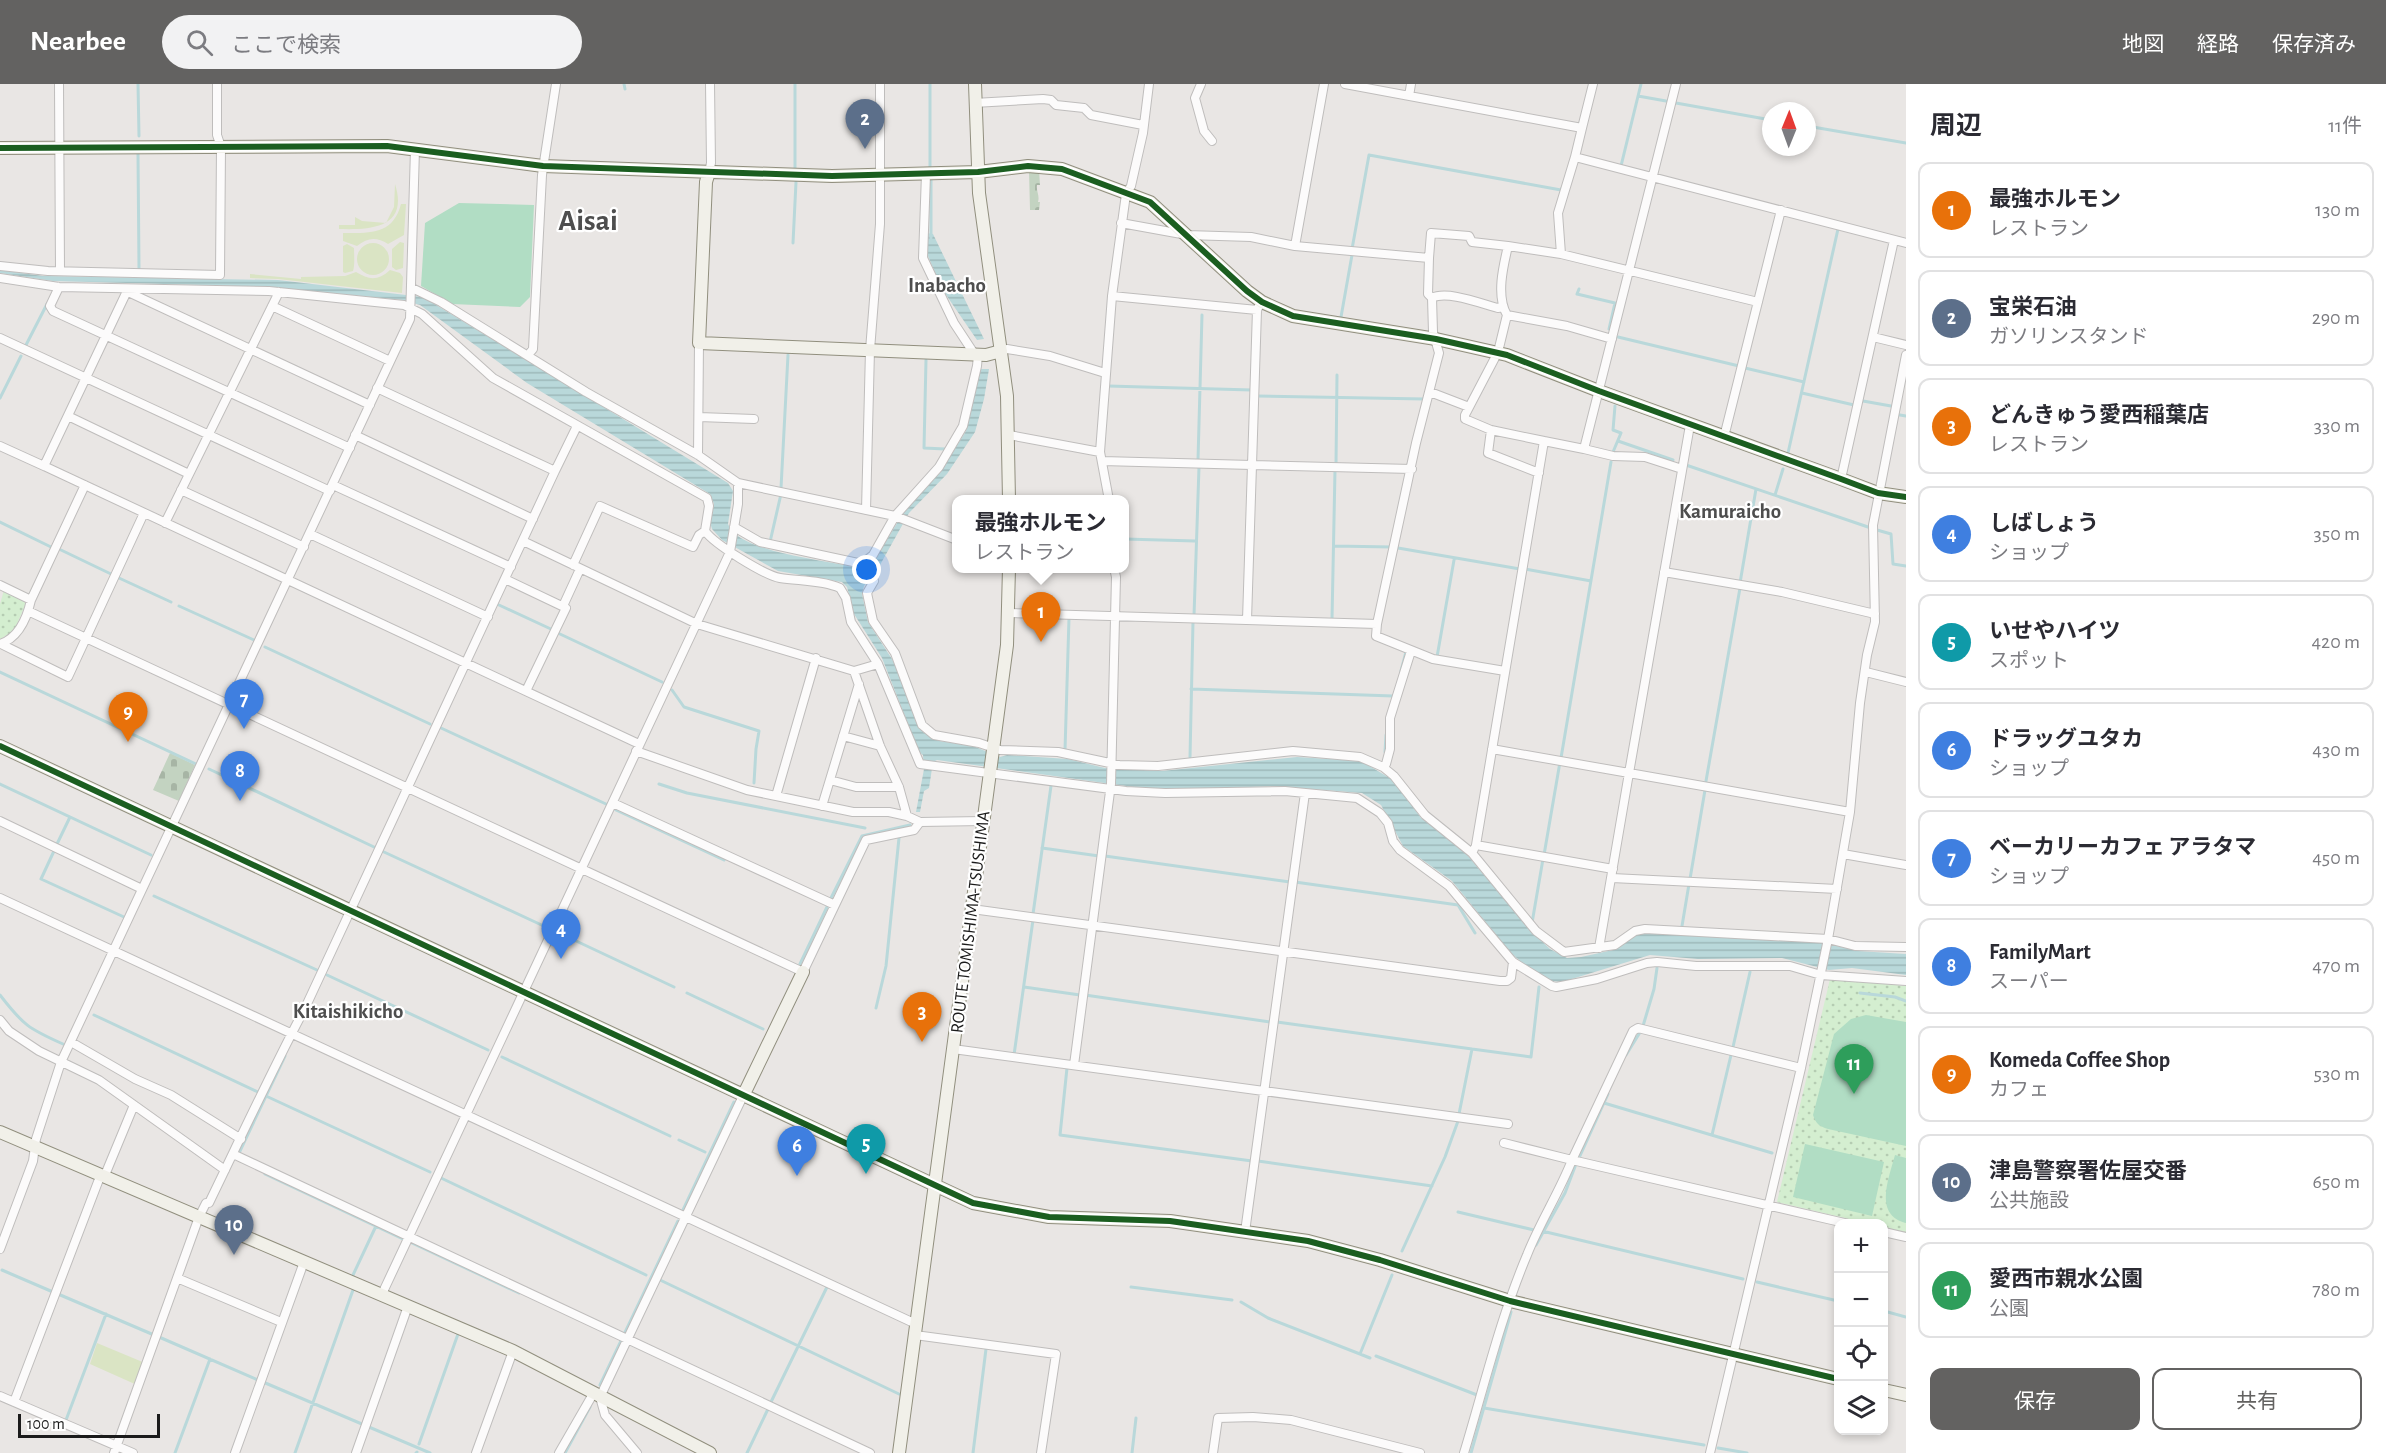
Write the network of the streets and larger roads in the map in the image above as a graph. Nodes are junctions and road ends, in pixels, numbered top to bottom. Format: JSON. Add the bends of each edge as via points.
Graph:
{"nodes":[{"id":1,"x":59,"y":84,"type":"edge"},
{"id":2,"x":217,"y":84,"type":"edge"},
{"id":3,"x":556,"y":84,"type":"edge"},
{"id":4,"x":710,"y":84,"type":"edge"},
{"id":5,"x":880,"y":84,"type":"edge"},
{"id":6,"x":975,"y":84,"type":"edge"},
{"id":7,"x":1149,"y":84,"type":"edge"},
{"id":8,"x":1202,"y":84,"type":"edge"},
{"id":9,"x":1324,"y":84,"type":"edge"},
{"id":10,"x":1345,"y":84,"type":"edge"},
{"id":11,"x":1411,"y":84,"type":"edge"},
{"id":12,"x":1593,"y":84,"type":"edge"},
{"id":13,"x":1676,"y":84,"type":"edge"},
{"id":14,"x":1409,"y":96,"type":"junction"},
{"id":15,"x":974,"y":103,"type":"junction"},
{"id":16,"x":1143,"y":125,"type":"junction"},
{"id":17,"x":1582,"y":128,"type":"junction"},
{"id":18,"x":1212,"y":141,"type":"dead end"},
{"id":19,"x":220,"y":147,"type":"junction"},
{"id":20,"x":0,"y":148,"type":"edge"},
{"id":21,"x":60,"y":148,"type":"junction"},
{"id":22,"x":416,"y":149,"type":"junction"},
{"id":23,"x":1575,"y":157,"type":"junction"},
{"id":24,"x":543,"y":166,"type":"junction"},
{"id":25,"x":709,"y":172,"type":"junction"},
{"id":26,"x":978,"y":172,"type":"junction"},
{"id":27,"x":930,"y":174,"type":"junction"},
{"id":28,"x":881,"y":176,"type":"junction"},
{"id":29,"x":1652,"y":176,"type":"junction"},
{"id":30,"x":1126,"y":194,"type":"junction"},
{"id":31,"x":1781,"y":210,"type":"junction"},
{"id":32,"x":1121,"y":223,"type":"junction"},
{"id":33,"x":1186,"y":235,"type":"junction"},
{"id":34,"x":1894,"y":240,"type":"junction"},
{"id":35,"x":1906,"y":243,"type":"edge"},
{"id":36,"x":1295,"y":246,"type":"junction"},
{"id":37,"x":1508,"y":246,"type":"junction"},
{"id":38,"x":1561,"y":254,"type":"junction"},
{"id":39,"x":1429,"y":258,"type":"junction"},
{"id":40,"x":0,"y":266,"type":"edge"},
{"id":41,"x":60,"y":271,"type":"junction"},
{"id":42,"x":1629,"y":271,"type":"junction"},
{"id":43,"x":0,"y":278,"type":"edge"},
{"id":44,"x":59,"y":288,"type":"junction"},
{"id":45,"x":412,"y":290,"type":"junction"},
{"id":46,"x":128,"y":291,"type":"junction"},
{"id":47,"x":279,"y":292,"type":"junction"},
{"id":48,"x":1112,"y":296,"type":"junction"},
{"id":49,"x":1432,"y":298,"type":"junction"},
{"id":50,"x":1758,"y":302,"type":"junction"},
{"id":51,"x":412,"y":305,"type":"junction"},
{"id":52,"x":272,"y":306,"type":"junction"},
{"id":53,"x":1259,"y":306,"type":"junction"},
{"id":54,"x":1504,"y":311,"type":"junction"},
{"id":55,"x":107,"y":335,"type":"junction"},
{"id":56,"x":1873,"y":337,"type":"junction"},
{"id":57,"x":0,"y":338,"type":"edge"},
{"id":58,"x":1436,"y":339,"type":"junction"},
{"id":59,"x":1612,"y":339,"type":"junction"},
{"id":60,"x":699,"y":343,"type":"junction"},
{"id":61,"x":1906,"y":345,"type":"edge"},
{"id":62,"x":251,"y":350,"type":"junction"},
{"id":63,"x":870,"y":350,"type":"junction"},
{"id":64,"x":1001,"y":351,"type":"junction"},
{"id":65,"x":1498,"y":352,"type":"junction"},
{"id":66,"x":528,"y":355,"type":"junction"},
{"id":67,"x":977,"y":355,"type":"junction"},
{"id":68,"x":1906,"y":355,"type":"edge"},
{"id":69,"x":390,"y":361,"type":"junction"},
{"id":70,"x":1105,"y":373,"type":"junction"},
{"id":71,"x":87,"y":377,"type":"junction"},
{"id":72,"x":377,"y":388,"type":"junction"},
{"id":73,"x":230,"y":392,"type":"junction"},
{"id":74,"x":1430,"y":392,"type":"junction"},
{"id":75,"x":1599,"y":392,"type":"junction"},
{"id":76,"x":370,"y":405,"type":"junction"},
{"id":77,"x":1469,"y":407,"type":"junction"},
{"id":78,"x":68,"y":416,"type":"junction"},
{"id":79,"x":699,"y":417,"type":"junction"},
{"id":80,"x":754,"y":419,"type":"dead end"},
{"id":81,"x":1689,"y":425,"type":"junction"},
{"id":82,"x":577,"y":426,"type":"junction"},
{"id":83,"x":1491,"y":430,"type":"junction"},
{"id":84,"x":209,"y":434,"type":"junction"},
{"id":85,"x":356,"y":435,"type":"junction"},
{"id":86,"x":1009,"y":435,"type":"junction"},
{"id":87,"x":1724,"y":437,"type":"junction"},
{"id":88,"x":1544,"y":441,"type":"junction"},
{"id":89,"x":0,"y":446,"type":"edge"},
{"id":90,"x":350,"y":448,"type":"junction"},
{"id":91,"x":1584,"y":449,"type":"junction"},
{"id":92,"x":698,"y":455,"type":"junction"},
{"id":93,"x":1101,"y":456,"type":"junction"},
{"id":94,"x":1252,"y":465,"type":"junction"},
{"id":95,"x":44,"y":466,"type":"junction"},
{"id":96,"x":1412,"y":469,"type":"junction"},
{"id":97,"x":1682,"y":469,"type":"junction"},
{"id":98,"x":555,"y":471,"type":"junction"},
{"id":99,"x":1539,"y":473,"type":"junction"},
{"id":100,"x":189,"y":474,"type":"junction"},
{"id":101,"x":1841,"y":480,"type":"junction"},
{"id":102,"x":738,"y":483,"type":"junction"},
{"id":103,"x":85,"y":485,"type":"junction"},
{"id":104,"x":331,"y":488,"type":"junction"},
{"id":105,"x":181,"y":490,"type":"junction"},
{"id":106,"x":1878,"y":493,"type":"junction"},
{"id":107,"x":1009,"y":495,"type":"edge"},
{"id":108,"x":1108,"y":495,"type":"edge"},
{"id":109,"x":1906,"y":497,"type":"edge"},
{"id":110,"x":866,"y":510,"type":"junction"},
{"id":111,"x":144,"y":513,"type":"junction"},
{"id":112,"x":899,"y":518,"type":"junction"},
{"id":113,"x":533,"y":519,"type":"junction"},
{"id":114,"x":165,"y":523,"type":"junction"},
{"id":115,"x":734,"y":528,"type":"junction"},
{"id":116,"x":705,"y":531,"type":"junction"},
{"id":117,"x":310,"y":534,"type":"junction"},
{"id":118,"x":952,"y":538,"type":"edge"},
{"id":119,"x":523,"y":541,"type":"junction"},
{"id":120,"x":304,"y":547,"type":"junction"},
{"id":121,"x":730,"y":549,"type":"junction"},
{"id":122,"x":511,"y":567,"type":"junction"},
{"id":123,"x":577,"y":567,"type":"junction"},
{"id":124,"x":1664,"y":572,"type":"junction"},
{"id":125,"x":1009,"y":573,"type":"edge"},
{"id":126,"x":1114,"y":573,"type":"edge"},
{"id":127,"x":505,"y":579,"type":"junction"},
{"id":128,"x":287,"y":580,"type":"junction"},
{"id":129,"x":874,"y":581,"type":"dead end"},
{"id":130,"x":0,"y":585,"type":"edge"},
{"id":131,"x":31,"y":600,"type":"junction"},
{"id":132,"x":563,"y":606,"type":"junction"},
{"id":133,"x":28,"y":611,"type":"junction"},
{"id":134,"x":1009,"y":613,"type":"junction"},
{"id":135,"x":1875,"y":614,"type":"junction"},
{"id":136,"x":1115,"y":616,"type":"junction"},
{"id":137,"x":488,"y":617,"type":"junction"},
{"id":138,"x":1247,"y":620,"type":"junction"},
{"id":139,"x":697,"y":624,"type":"junction"},
{"id":140,"x":1377,"y":624,"type":"junction"},
{"id":141,"x":86,"y":637,"type":"junction"},
{"id":142,"x":0,"y":644,"type":"edge"},
{"id":143,"x":1411,"y":651,"type":"junction"},
{"id":144,"x":816,"y":658,"type":"junction"},
{"id":145,"x":466,"y":664,"type":"junction"},
{"id":146,"x":878,"y":664,"type":"junction"},
{"id":147,"x":854,"y":671,"type":"junction"},
{"id":148,"x":1505,"y":671,"type":"junction"},
{"id":149,"x":1866,"y":672,"type":"junction"},
{"id":150,"x":1906,"y":682,"type":"edge"},
{"id":151,"x":859,"y":684,"type":"junction"},
{"id":152,"x":526,"y":691,"type":"junction"},
{"id":153,"x":230,"y":704,"type":"junction"},
{"id":154,"x":843,"y":736,"type":"junction"},
{"id":155,"x":0,"y":746,"type":"edge"},
{"id":156,"x":880,"y":746,"type":"junction"},
{"id":157,"x":637,"y":748,"type":"junction"},
{"id":158,"x":1492,"y":749,"type":"junction"},
{"id":159,"x":993,"y":750,"type":"junction"},
{"id":160,"x":1113,"y":765,"type":"junction"},
{"id":161,"x":1383,"y":767,"type":"junction"},
{"id":162,"x":989,"y":772,"type":"junction"},
{"id":163,"x":1629,"y":773,"type":"junction"},
{"id":164,"x":830,"y":780,"type":"junction"},
{"id":165,"x":1111,"y":786,"type":"junction"},
{"id":166,"x":409,"y":787,"type":"junction"},
{"id":167,"x":899,"y":787,"type":"junction"},
{"id":168,"x":1305,"y":793,"type":"junction"},
{"id":169,"x":776,"y":796,"type":"junction"},
{"id":170,"x":613,"y":802,"type":"junction"},
{"id":171,"x":822,"y":806,"type":"junction"},
{"id":172,"x":1850,"y":812,"type":"junction"},
{"id":173,"x":907,"y":816,"type":"junction"},
{"id":174,"x":0,"y":821,"type":"edge"},
{"id":175,"x":983,"y":821,"type":"junction"},
{"id":176,"x":920,"y":822,"type":"junction"},
{"id":177,"x":171,"y":827,"type":"junction"},
{"id":178,"x":1474,"y":849,"type":"junction"},
{"id":179,"x":1843,"y":854,"type":"junction"},
{"id":180,"x":1906,"y":865,"type":"edge"},
{"id":181,"x":581,"y":868,"type":"junction"},
{"id":182,"x":1612,"y":873,"type":"junction"},
{"id":183,"x":142,"y":889,"type":"junction"},
{"id":184,"x":1837,"y":889,"type":"junction"},
{"id":185,"x":0,"y":898,"type":"edge"},
{"id":186,"x":835,"y":905,"type":"junction"},
{"id":187,"x":972,"y":909,"type":"junction"},
{"id":188,"x":350,"y":911,"type":"junction"},
{"id":189,"x":1092,"y":925,"type":"junction"},
{"id":190,"x":1828,"y":940,"type":"junction"},
{"id":191,"x":1906,"y":947,"type":"edge"},
{"id":192,"x":1599,"y":948,"type":"junction"},
{"id":193,"x":113,"y":951,"type":"junction"},
{"id":194,"x":1283,"y":952,"type":"junction"},
{"id":195,"x":1513,"y":962,"type":"junction"},
{"id":196,"x":803,"y":972,"type":"junction"},
{"id":197,"x":1822,"y":973,"type":"junction"},
{"id":198,"x":1906,"y":981,"type":"edge"},
{"id":199,"x":525,"y":992,"type":"junction"},
{"id":200,"x":0,"y":1020,"type":"edge"},
{"id":201,"x":292,"y":1032,"type":"junction"},
{"id":202,"x":70,"y":1042,"type":"junction"},
{"id":203,"x":953,"y":1049,"type":"junction"},
{"id":204,"x":62,"y":1062,"type":"junction"},
{"id":205,"x":1074,"y":1065,"type":"junction"},
{"id":206,"x":1801,"y":1068,"type":"junction"},
{"id":207,"x":1265,"y":1090,"type":"junction"},
{"id":208,"x":743,"y":1096,"type":"junction"},
{"id":209,"x":134,"y":1105,"type":"junction"},
{"id":210,"x":466,"y":1115,"type":"junction"},
{"id":211,"x":1508,"y":1124,"type":"dead end"},
{"id":212,"x":0,"y":1132,"type":"edge"},
{"id":213,"x":241,"y":1139,"type":"junction"},
{"id":214,"x":1504,"y":1143,"type":"dead end"},
{"id":215,"x":35,"y":1147,"type":"junction"},
{"id":216,"x":233,"y":1155,"type":"junction"},
{"id":217,"x":1572,"y":1160,"type":"junction"},
{"id":218,"x":225,"y":1170,"type":"junction"},
{"id":219,"x":103,"y":1175,"type":"junction"},
{"id":220,"x":935,"y":1185,"type":"junction"},
{"id":221,"x":1768,"y":1205,"type":"junction"},
{"id":222,"x":199,"y":1217,"type":"junction"},
{"id":223,"x":685,"y":1217,"type":"junction"},
{"id":224,"x":1834,"y":1220,"type":"edge"},
{"id":225,"x":1245,"y":1232,"type":"junction"},
{"id":226,"x":1888,"y":1233,"type":"edge"},
{"id":227,"x":408,"y":1237,"type":"junction"},
{"id":228,"x":1906,"y":1237,"type":"edge"},
{"id":229,"x":0,"y":1249,"type":"edge"},
{"id":230,"x":304,"y":1262,"type":"junction"},
{"id":231,"x":177,"y":1278,"type":"junction"},
{"id":232,"x":382,"y":1294,"type":"junction"},
{"id":233,"x":1510,"y":1301,"type":"junction"},
{"id":234,"x":408,"y":1306,"type":"junction"},
{"id":235,"x":282,"y":1322,"type":"junction"},
{"id":236,"x":915,"y":1330,"type":"junction"},
{"id":237,"x":623,"y":1338,"type":"junction"},
{"id":238,"x":513,"y":1351,"type":"junction"},
{"id":239,"x":1733,"y":1355,"type":"junction"},
{"id":240,"x":1834,"y":1379,"type":"edge"},
{"id":241,"x":1888,"y":1391,"type":"edge"},
{"id":242,"x":1906,"y":1395,"type":"edge"},
{"id":243,"x":0,"y":1396,"type":"edge"},
{"id":244,"x":596,"y":1396,"type":"junction"},
{"id":245,"x":14,"y":1402,"type":"junction"},
{"id":246,"x":115,"y":1450,"type":"edge"},
{"id":247,"x":133,"y":1453,"type":"edge"},
{"id":248,"x":234,"y":1453,"type":"edge"},
{"id":249,"x":356,"y":1453,"type":"edge"},
{"id":250,"x":476,"y":1453,"type":"edge"},
{"id":251,"x":559,"y":1453,"type":"edge"},
{"id":252,"x":637,"y":1453,"type":"edge"},
{"id":253,"x":710,"y":1453,"type":"edge"},
{"id":254,"x":870,"y":1453,"type":"edge"},
{"id":255,"x":899,"y":1453,"type":"edge"},
{"id":256,"x":1041,"y":1453,"type":"edge"},
{"id":257,"x":1213,"y":1453,"type":"edge"},
{"id":258,"x":1420,"y":1453,"type":"edge"},
{"id":259,"x":1464,"y":1453,"type":"edge"},
{"id":260,"x":1710,"y":1453,"type":"edge"}],
"edges":[{"from":1,"to":21,"type":"street"},
{"from":2,"to":19,"type":"street"},
{"from":3,"to":24,"type":"street"},
{"from":4,"to":25,"type":"street"},
{"from":5,"to":28,"type":"street"},
{"from":6,"to":15,"type":"street"},
{"from":7,"to":16,"type":"street"},
{"from":8,"to":18,"type":"street","via":[[1195,98],[1204,131]]},
{"from":9,"to":36,"type":"street"},
{"from":10,"to":14,"type":"street"},
{"from":11,"to":14,"type":"street"},
{"from":12,"to":17,"type":"street"},
{"from":13,"to":29,"type":"street"},
{"from":14,"to":17,"type":"street"},
{"from":15,"to":16,"type":"street","via":[[1051,100],[1056,105],[1084,108],[1091,115]]},
{"from":15,"to":26,"type":"street"},
{"from":16,"to":30,"type":"street"},
{"from":17,"to":23,"type":"street"},
{"from":19,"to":21,"type":"street"},
{"from":19,"to":22,"type":"street"},
{"from":19,"to":41,"type":"street","via":[[220,275]]},
{"from":20,"to":21,"type":"street"},
{"from":21,"to":41,"type":"street"},
{"from":22,"to":24,"type":"street"},
{"from":22,"to":45,"type":"street"},
{"from":23,"to":29,"type":"street"},
{"from":23,"to":38,"type":"street","via":[[1558,213]]},
{"from":24,"to":25,"type":"street"},
{"from":24,"to":66,"type":"street","via":[[533,349]]},
{"from":25,"to":28,"type":"street"},
{"from":25,"to":60,"type":"street"},
{"from":26,"to":27,"type":"street"},
{"from":26,"to":30,"type":"street","via":[[1028,166],[1062,168]]},
{"from":26,"to":64,"type":"street"},
{"from":27,"to":28,"type":"street"},
{"from":27,"to":67,"type":"street","via":[[923,258],[954,323]]},
{"from":28,"to":63,"type":"street"},
{"from":29,"to":31,"type":"street"},
{"from":29,"to":42,"type":"street"},
{"from":30,"to":32,"type":"street"},
{"from":30,"to":33,"type":"street","via":[[1150,202]]},
{"from":31,"to":34,"type":"street"},
{"from":31,"to":50,"type":"street"},
{"from":32,"to":33,"type":"street"},
{"from":32,"to":48,"type":"street"},
{"from":33,"to":36,"type":"street","via":[[1251,237]]},
{"from":33,"to":53,"type":"street"},
{"from":34,"to":35,"type":"street"},
{"from":34,"to":56,"type":"street"},
{"from":36,"to":39,"type":"street"},
{"from":37,"to":38,"type":"street"},
{"from":37,"to":39,"type":"street","via":[[1431,232]]},
{"from":37,"to":54,"type":"street","via":[[1503,267]]},
{"from":38,"to":42,"type":"street"},
{"from":39,"to":49,"type":"street","via":[[1428,294]]},
{"from":40,"to":41,"type":"street"},
{"from":42,"to":50,"type":"street"},
{"from":42,"to":59,"type":"street"},
{"from":43,"to":44,"type":"street"},
{"from":44,"to":46,"type":"street"},
{"from":44,"to":55,"type":"street","via":[[50,306],[53,311]]},
{"from":45,"to":51,"type":"street"},
{"from":45,"to":66,"type":"street","via":[[441,302]]},
{"from":46,"to":47,"type":"street"},
{"from":46,"to":55,"type":"street"},
{"from":46,"to":62,"type":"street"},
{"from":47,"to":51,"type":"street"},
{"from":47,"to":52,"type":"street"},
{"from":48,"to":53,"type":"street"},
{"from":48,"to":70,"type":"street"},
{"from":49,"to":54,"type":"street","via":[[1458,297]]},
{"from":49,"to":58,"type":"street"},
{"from":50,"to":87,"type":"street"},
{"from":51,"to":69,"type":"street","via":[[410,319]]},
{"from":51,"to":82,"type":"street","via":[[493,378]]},
{"from":52,"to":62,"type":"street"},
{"from":52,"to":69,"type":"street"},
{"from":53,"to":58,"type":"street","via":[[1312,320]]},
{"from":53,"to":94,"type":"street"},
{"from":54,"to":59,"type":"street"},
{"from":54,"to":65,"type":"street"},
{"from":55,"to":71,"type":"street"},
{"from":55,"to":73,"type":"street"},
{"from":56,"to":61,"type":"street"},
{"from":56,"to":101,"type":"street"},
{"from":57,"to":71,"type":"street"},
{"from":58,"to":65,"type":"street"},
{"from":58,"to":74,"type":"street","via":[[1439,353]]},
{"from":59,"to":75,"type":"street"},
{"from":60,"to":63,"type":"street"},
{"from":60,"to":79,"type":"street"},
{"from":62,"to":73,"type":"street"},
{"from":62,"to":76,"type":"street"},
{"from":63,"to":67,"type":"street"},
{"from":63,"to":110,"type":"street"},
{"from":64,"to":67,"type":"street"},
{"from":64,"to":70,"type":"street","via":[[1050,356]]},
{"from":64,"to":86,"type":"street"},
{"from":65,"to":75,"type":"street"},
{"from":65,"to":77,"type":"street"},
{"from":66,"to":92,"type":"street"},
{"from":67,"to":112,"type":"street","via":[[963,426],[939,467]]},
{"from":68,"to":106,"type":"street"},
{"from":69,"to":72,"type":"street"},
{"from":70,"to":93,"type":"street"},
{"from":71,"to":78,"type":"street"},
{"from":71,"to":84,"type":"street"},
{"from":72,"to":76,"type":"street"},
{"from":72,"to":98,"type":"street"},
{"from":73,"to":84,"type":"street"},
{"from":73,"to":90,"type":"street"},
{"from":74,"to":77,"type":"street"},
{"from":74,"to":96,"type":"street"},
{"from":75,"to":81,"type":"street"},
{"from":75,"to":91,"type":"street"},
{"from":76,"to":85,"type":"street"},
{"from":77,"to":83,"type":"street","via":[[1465,419]]},
{"from":78,"to":95,"type":"street"},
{"from":78,"to":100,"type":"street"},
{"from":79,"to":80,"type":"street"},
{"from":79,"to":92,"type":"street"},
{"from":81,"to":87,"type":"street"},
{"from":81,"to":97,"type":"street"},
{"from":82,"to":98,"type":"street"},
{"from":82,"to":116,"type":"street","via":[[707,498]]},
{"from":83,"to":88,"type":"street"},
{"from":83,"to":99,"type":"street","via":[[1488,453]]},
{"from":84,"to":100,"type":"street"},
{"from":84,"to":104,"type":"street"},
{"from":85,"to":90,"type":"street"},
{"from":85,"to":113,"type":"street"},
{"from":86,"to":93,"type":"street"},
{"from":86,"to":107,"type":"street"},
{"from":87,"to":101,"type":"street"},
{"from":88,"to":91,"type":"street"},
{"from":88,"to":99,"type":"street"},
{"from":89,"to":95,"type":"street"},
{"from":90,"to":104,"type":"street"},
{"from":91,"to":97,"type":"street","via":[[1613,456],[1645,457]]},
{"from":92,"to":102,"type":"street"},
{"from":93,"to":94,"type":"street"},
{"from":93,"to":108,"type":"street"},
{"from":94,"to":96,"type":"street"},
{"from":94,"to":138,"type":"street"},
{"from":95,"to":103,"type":"street"},
{"from":96,"to":140,"type":"street"},
{"from":97,"to":124,"type":"street"},
{"from":98,"to":113,"type":"street"},
{"from":99,"to":148,"type":"street"},
{"from":100,"to":105,"type":"street"},
{"from":101,"to":106,"type":"street"},
{"from":102,"to":110,"type":"street"},
{"from":102,"to":115,"type":"street"},
{"from":103,"to":111,"type":"street"},
{"from":103,"to":131,"type":"street"},
{"from":104,"to":117,"type":"street"},
{"from":104,"to":122,"type":"street"},
{"from":105,"to":114,"type":"street"},
{"from":105,"to":120,"type":"street"},
{"from":106,"to":109,"type":"street"},
{"from":106,"to":135,"type":"street","via":[[1873,525]]},
{"from":110,"to":112,"type":"street"},
{"from":111,"to":114,"type":"street"},
{"from":111,"to":141,"type":"street"},
{"from":112,"to":115,"type":"street","via":[[863,563],[760,542]]},
{"from":112,"to":118,"type":"street"},
{"from":113,"to":119,"type":"street"},
{"from":114,"to":128,"type":"street"},
{"from":115,"to":121,"type":"street"},
{"from":116,"to":121,"type":"street"},
{"from":116,"to":123,"type":"street","via":[[693,547],[600,506]]},
{"from":117,"to":120,"type":"street"},
{"from":117,"to":137,"type":"street"},
{"from":119,"to":122,"type":"street"},
{"from":119,"to":123,"type":"street"},
{"from":120,"to":128,"type":"street"},
{"from":121,"to":139,"type":"street"},
{"from":121,"to":146,"type":"street","via":[[776,577],[840,588],[851,622]]},
{"from":122,"to":127,"type":"street"},
{"from":123,"to":132,"type":"street"},
{"from":123,"to":139,"type":"street"},
{"from":124,"to":135,"type":"street","via":[[1782,592]]},
{"from":124,"to":163,"type":"street"},
{"from":125,"to":134,"type":"street","name":"ROUTE TOMISHIMA-TSUSHIMA"},
{"from":126,"to":136,"type":"street"},
{"from":127,"to":132,"type":"street"},
{"from":127,"to":137,"type":"street"},
{"from":128,"to":145,"type":"street"},
{"from":128,"to":153,"type":"street"},
{"from":129,"to":159,"type":"street","via":[[867,593],[873,621],[895,652],[922,725],[934,735]]},
{"from":130,"to":131,"type":"street"},
{"from":131,"to":133,"type":"street"},
{"from":132,"to":152,"type":"street","via":[[566,608],[555,634]]},
{"from":133,"to":141,"type":"street"},
{"from":133,"to":142,"type":"street","via":[[14,638]]},
{"from":134,"to":136,"type":"street"},
{"from":134,"to":159,"type":"street","name":"ROUTE TOMISHIMA-TSUSHIMA"},
{"from":135,"to":149,"type":"street"},
{"from":136,"to":138,"type":"street"},
{"from":136,"to":160,"type":"street"},
{"from":137,"to":145,"type":"street"},
{"from":138,"to":140,"type":"street"},
{"from":139,"to":144,"type":"street"},
{"from":139,"to":157,"type":"street"},
{"from":140,"to":143,"type":"street","via":[[1376,636]]},
{"from":141,"to":142,"type":"street","via":[[68,676]]},
{"from":141,"to":153,"type":"street"},
{"from":143,"to":148,"type":"street","via":[[1433,659]]},
{"from":143,"to":161,"type":"street","via":[[1390,718],[1390,749]]},
{"from":144,"to":147,"type":"street"},
{"from":144,"to":169,"type":"street"},
{"from":145,"to":152,"type":"street"},
{"from":145,"to":166,"type":"street"},
{"from":146,"to":147,"type":"street"},
{"from":146,"to":162,"type":"street","via":[[922,764]]},
{"from":147,"to":151,"type":"street"},
{"from":148,"to":158,"type":"street"},
{"from":149,"to":150,"type":"street"},
{"from":149,"to":172,"type":"street"},
{"from":151,"to":154,"type":"street"},
{"from":151,"to":156,"type":"street"},
{"from":152,"to":157,"type":"street"},
{"from":153,"to":166,"type":"street"},
{"from":153,"to":177,"type":"street"},
{"from":154,"to":156,"type":"street"},
{"from":154,"to":164,"type":"street"},
{"from":155,"to":177,"type":"street"},
{"from":156,"to":167,"type":"street"},
{"from":157,"to":169,"type":"street","via":[[747,790]]},
{"from":157,"to":170,"type":"street"},
{"from":158,"to":163,"type":"street"},
{"from":158,"to":178,"type":"street"},
{"from":159,"to":160,"type":"street","via":[[1065,753]]},
{"from":159,"to":162,"type":"street","name":"ROUTE TOMISHIMA-TSUSHIMA"},
{"from":160,"to":161,"type":"street","via":[[1158,766],[1293,751],[1360,757]]},
{"from":160,"to":165,"type":"street"},
{"from":161,"to":178,"type":"street","via":[[1425,815]]},
{"from":162,"to":165,"type":"street"},
{"from":162,"to":175,"type":"street","name":"ROUTE TOMISHIMA-TSUSHIMA"},
{"from":163,"to":172,"type":"street"},
{"from":163,"to":182,"type":"street"},
{"from":164,"to":167,"type":"street","via":[[855,787]]},
{"from":164,"to":171,"type":"street"},
{"from":165,"to":168,"type":"street","via":[[1165,793]]},
{"from":165,"to":189,"type":"street"},
{"from":166,"to":181,"type":"street"},
{"from":166,"to":188,"type":"street"},
{"from":167,"to":173,"type":"street"},
{"from":168,"to":194,"type":"street"},
{"from":168,"to":195,"type":"street","via":[[1357,798],[1380,813],[1400,850],[1449,886]]},
{"from":169,"to":171,"type":"street"},
{"from":170,"to":181,"type":"street"},
{"from":170,"to":186,"type":"street"},
{"from":171,"to":173,"type":"street"},
{"from":172,"to":179,"type":"street"},
{"from":173,"to":176,"type":"street"},
{"from":174,"to":183,"type":"street"},
{"from":175,"to":176,"type":"street"},
{"from":175,"to":187,"type":"street","name":"ROUTE TOMISHIMA-TSUSHIMA"},
{"from":176,"to":186,"type":"street","via":[[914,830],[866,840]]},
{"from":177,"to":183,"type":"street"},
{"from":177,"to":188,"type":"street"},
{"from":178,"to":182,"type":"street"},
{"from":178,"to":192,"type":"street","via":[[1536,931],[1557,948],[1564,952]]},
{"from":179,"to":180,"type":"street"},
{"from":179,"to":184,"type":"street"},
{"from":181,"to":196,"type":"street"},
{"from":181,"to":199,"type":"street"},
{"from":182,"to":184,"type":"street"},
{"from":182,"to":192,"type":"street"},
{"from":183,"to":193,"type":"street"},
{"from":184,"to":190,"type":"street"},
{"from":185,"to":193,"type":"street"},
{"from":186,"to":196,"type":"street"},
{"from":187,"to":189,"type":"street"},
{"from":187,"to":203,"type":"street","name":"ROUTE TOMISHIMA-TSUSHIMA"},
{"from":188,"to":199,"type":"street"},
{"from":188,"to":201,"type":"street"},
{"from":189,"to":194,"type":"street"},
{"from":189,"to":205,"type":"street"},
{"from":190,"to":191,"type":"street","via":[[1855,946]]},
{"from":190,"to":192,"type":"street","via":[[1645,929],[1615,945]]},
{"from":190,"to":197,"type":"street"},
{"from":193,"to":201,"type":"street"},
{"from":193,"to":202,"type":"street"},
{"from":194,"to":195,"type":"street","via":[[1500,981],[1511,978]]},
{"from":194,"to":207,"type":"street"},
{"from":195,"to":197,"type":"street","via":[[1556,987],[1657,962],[1790,966]]},
{"from":196,"to":208,"type":"street"},
{"from":197,"to":198,"type":"street"},
{"from":197,"to":206,"type":"street"},
{"from":199,"to":208,"type":"street"},
{"from":199,"to":210,"type":"street"},
{"from":200,"to":204,"type":"street","via":[[39,1052]]},
{"from":201,"to":210,"type":"street"},
{"from":201,"to":213,"type":"street"},
{"from":202,"to":204,"type":"street"},
{"from":202,"to":213,"type":"street","via":[[171,1095]]},
{"from":203,"to":205,"type":"street"},
{"from":203,"to":220,"type":"street","name":"ROUTE TOMISHIMA-TSUSHIMA"},
{"from":204,"to":209,"type":"street","via":[[99,1080]]},
{"from":204,"to":215,"type":"street"},
{"from":205,"to":207,"type":"street"},
{"from":206,"to":217,"type":"street","via":[[1638,1028],[1633,1031]]},
{"from":206,"to":221,"type":"street"},
{"from":207,"to":211,"type":"street"},
{"from":207,"to":225,"type":"street"},
{"from":208,"to":220,"type":"street"},
{"from":208,"to":223,"type":"street"},
{"from":209,"to":218,"type":"street"},
{"from":209,"to":219,"type":"street"},
{"from":210,"to":223,"type":"street"},
{"from":210,"to":227,"type":"street"},
{"from":212,"to":215,"type":"street"},
{"from":213,"to":216,"type":"street"},
{"from":214,"to":217,"type":"street"},
{"from":215,"to":219,"type":"street"},
{"from":215,"to":229,"type":"street"},
{"from":216,"to":218,"type":"street"},
{"from":216,"to":227,"type":"street"},
{"from":217,"to":221,"type":"street"},
{"from":217,"to":233,"type":"street","via":[[1526,1256]]},
{"from":218,"to":222,"type":"street"},
{"from":219,"to":222,"type":"street"},
{"from":219,"to":245,"type":"street"},
{"from":220,"to":225,"type":"street","via":[[973,1203],[1020,1213],[1170,1221]]},
{"from":220,"to":236,"type":"street","name":"ROUTE TOMISHIMA-TSUSHIMA"},
{"from":221,"to":224,"type":"street"},
{"from":221,"to":239,"type":"street"},
{"from":222,"to":230,"type":"street"},
{"from":222,"to":231,"type":"street"},
{"from":223,"to":236,"type":"street"},
{"from":223,"to":237,"type":"street"},
{"from":225,"to":233,"type":"street","via":[[1308,1242],[1380,1260]]},
{"from":226,"to":228,"type":"street"},
{"from":227,"to":232,"type":"street"},
{"from":227,"to":237,"type":"street"},
{"from":230,"to":232,"type":"street"},
{"from":230,"to":235,"type":"street"},
{"from":231,"to":235,"type":"street"},
{"from":231,"to":246,"type":"street"},
{"from":232,"to":234,"type":"street"},
{"from":233,"to":239,"type":"street"},
{"from":233,"to":259,"type":"street"},
{"from":234,"to":238,"type":"street"},
{"from":234,"to":249,"type":"street"},
{"from":235,"to":248,"type":"street"},
{"from":236,"to":255,"type":"street","name":"ROUTE TOMISHIMA-TSUSHIMA"},
{"from":236,"to":256,"type":"street","via":[[1056,1354]]},
{"from":237,"to":244,"type":"street"},
{"from":237,"to":254,"type":"street"},
{"from":238,"to":244,"type":"street"},
{"from":238,"to":250,"type":"street"},
{"from":239,"to":240,"type":"street"},
{"from":239,"to":260,"type":"street"},
{"from":241,"to":242,"type":"street"},
{"from":243,"to":245,"type":"street"},
{"from":244,"to":251,"type":"street"},
{"from":244,"to":252,"type":"street","via":[[605,1415]]},
{"from":244,"to":253,"type":"street"},
{"from":245,"to":246,"type":"street"},
{"from":246,"to":247,"type":"street"},
{"from":257,"to":258,"type":"street","via":[[1218,1418],[1253,1417],[1291,1420]]}]}
